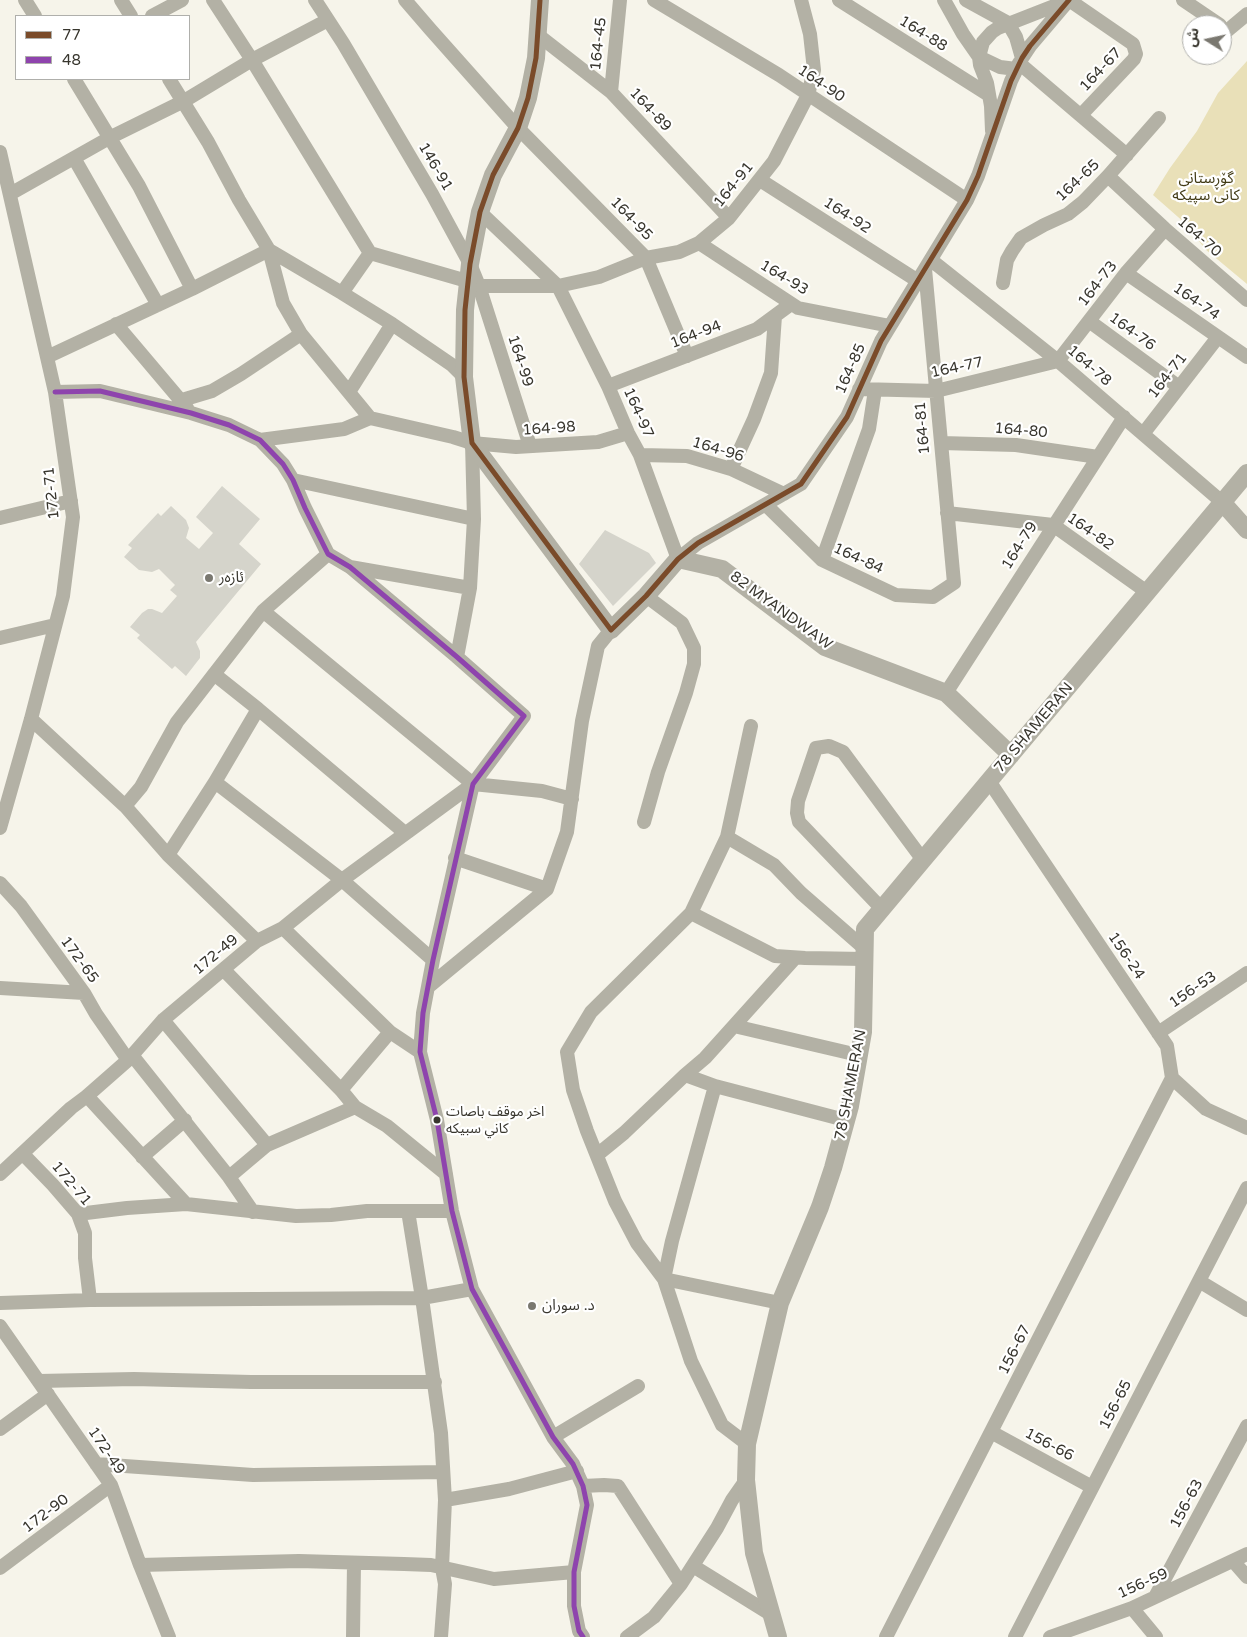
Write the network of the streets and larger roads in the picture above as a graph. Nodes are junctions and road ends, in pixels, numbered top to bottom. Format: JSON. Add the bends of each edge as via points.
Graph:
{"nodes":[{"id":1,"x":25,"y":0,"type":"edge"},
{"id":2,"x":121,"y":0,"type":"edge"},
{"id":3,"x":182,"y":0,"type":"edge"},
{"id":4,"x":213,"y":0,"type":"edge"},
{"id":5,"x":315,"y":0,"type":"edge"},
{"id":6,"x":405,"y":0,"type":"edge"},
{"id":7,"x":540,"y":0,"type":"edge"},
{"id":8,"x":620,"y":0,"type":"edge"},
{"id":9,"x":654,"y":0,"type":"edge"},
{"id":10,"x":801,"y":0,"type":"edge"},
{"id":11,"x":839,"y":0,"type":"edge"},
{"id":12,"x":944,"y":0,"type":"edge"},
{"id":13,"x":966,"y":0,"type":"edge"},
{"id":14,"x":1069,"y":0,"type":"edge"},
{"id":15,"x":1183,"y":0,"type":"edge"},
{"id":16,"x":1247,"y":14,"type":"edge"},
{"id":17,"x":34,"y":15,"type":"edge"},
{"id":18,"x":130,"y":15,"type":"edge"},
{"id":19,"x":154,"y":15,"type":"edge"},
{"id":20,"x":1204,"y":15,"type":"edge"},
{"id":21,"x":328,"y":20,"type":"junction"},
{"id":22,"x":1008,"y":23,"type":"junction"},
{"id":23,"x":1232,"y":23,"type":"edge"},
{"id":24,"x":538,"y":36,"type":"junction"},
{"id":25,"x":979,"y":57,"type":"junction"},
{"id":26,"x":252,"y":60,"type":"junction"},
{"id":27,"x":1019,"y":63,"type":"junction"},
{"id":28,"x":75,"y":80,"type":"edge"},
{"id":29,"x":170,"y":80,"type":"edge"},
{"id":30,"x":611,"y":92,"type":"junction"},
{"id":31,"x":808,"y":95,"type":"junction"},
{"id":32,"x":989,"y":95,"type":"junction"},
{"id":33,"x":184,"y":101,"type":"junction"},
{"id":34,"x":1081,"y":115,"type":"junction"},
{"id":35,"x":1158,"y":118,"type":"dead end"},
{"id":36,"x":518,"y":128,"type":"junction"},
{"id":37,"x":111,"y":137,"type":"junction"},
{"id":38,"x":992,"y":137,"type":"junction"},
{"id":39,"x":0,"y":152,"type":"edge"},
{"id":40,"x":1127,"y":154,"type":"junction"},
{"id":41,"x":74,"y":158,"type":"junction"},
{"id":42,"x":1108,"y":176,"type":"junction"},
{"id":43,"x":760,"y":180,"type":"junction"},
{"id":44,"x":10,"y":194,"type":"junction"},
{"id":45,"x":967,"y":200,"type":"junction"},
{"id":46,"x":480,"y":212,"type":"junction"},
{"id":47,"x":729,"y":218,"type":"junction"},
{"id":48,"x":1165,"y":229,"type":"junction"},
{"id":49,"x":699,"y":243,"type":"junction"},
{"id":50,"x":269,"y":250,"type":"junction"},
{"id":51,"x":370,"y":253,"type":"junction"},
{"id":52,"x":646,"y":258,"type":"junction"},
{"id":53,"x":470,"y":264,"type":"junction"},
{"id":54,"x":925,"y":270,"type":"junction"},
{"id":55,"x":1126,"y":273,"type":"junction"},
{"id":56,"x":1003,"y":283,"type":"dead end"},
{"id":57,"x":473,"y":284,"type":"junction"},
{"id":58,"x":558,"y":286,"type":"junction"},
{"id":59,"x":192,"y":289,"type":"junction"},
{"id":60,"x":342,"y":293,"type":"junction"},
{"id":61,"x":1247,"y":300,"type":"edge"},
{"id":62,"x":791,"y":304,"type":"junction"},
{"id":63,"x":158,"y":305,"type":"junction"},
{"id":64,"x":775,"y":316,"type":"junction"},
{"id":65,"x":1089,"y":321,"type":"junction"},
{"id":66,"x":116,"y":324,"type":"junction"},
{"id":67,"x":392,"y":324,"type":"junction"},
{"id":68,"x":890,"y":326,"type":"junction"},
{"id":69,"x":300,"y":334,"type":"junction"},
{"id":70,"x":1218,"y":337,"type":"junction"},
{"id":71,"x":687,"y":356,"type":"junction"},
{"id":72,"x":47,"y":357,"type":"junction"},
{"id":73,"x":1247,"y":357,"type":"edge"},
{"id":74,"x":1058,"y":361,"type":"junction"},
{"id":75,"x":464,"y":377,"type":"junction"},
{"id":76,"x":608,"y":386,"type":"junction"},
{"id":77,"x":1179,"y":387,"type":"junction"},
{"id":78,"x":859,"y":389,"type":"junction"},
{"id":79,"x":875,"y":390,"type":"junction"},
{"id":80,"x":936,"y":391,"type":"junction"},
{"id":81,"x":55,"y":392,"type":"junction"},
{"id":82,"x":349,"y":392,"type":"junction"},
{"id":83,"x":182,"y":400,"type":"junction"},
{"id":84,"x":191,"y":413,"type":"junction"},
{"id":85,"x":1124,"y":417,"type":"junction"},
{"id":86,"x":370,"y":418,"type":"junction"},
{"id":87,"x":628,"y":433,"type":"junction"},
{"id":88,"x":1143,"y":434,"type":"junction"},
{"id":89,"x":260,"y":440,"type":"junction"},
{"id":90,"x":472,"y":442,"type":"junction"},
{"id":91,"x":941,"y":443,"type":"junction"},
{"id":92,"x":530,"y":446,"type":"junction"},
{"id":93,"x":640,"y":455,"type":"junction"},
{"id":94,"x":1098,"y":457,"type":"junction"},
{"id":95,"x":731,"y":469,"type":"junction"},
{"id":96,"x":1247,"y":473,"type":"edge"},
{"id":97,"x":293,"y":480,"type":"junction"},
{"id":98,"x":784,"y":494,"type":"junction"},
{"id":99,"x":71,"y":501,"type":"junction"},
{"id":100,"x":1222,"y":502,"type":"junction"},
{"id":101,"x":766,"y":505,"type":"junction"},
{"id":102,"x":947,"y":513,"type":"junction"},
{"id":103,"x":0,"y":518,"type":"edge"},
{"id":104,"x":474,"y":519,"type":"junction"},
{"id":105,"x":1052,"y":525,"type":"junction"},
{"id":106,"x":1247,"y":530,"type":"edge"},
{"id":107,"x":328,"y":554,"type":"junction"},
{"id":108,"x":678,"y":559,"type":"junction"},
{"id":109,"x":822,"y":560,"type":"junction"},
{"id":110,"x":350,"y":567,"type":"junction"},
{"id":111,"x":954,"y":583,"type":"joint"},
{"id":112,"x":470,"y":588,"type":"junction"},
{"id":113,"x":1147,"y":592,"type":"junction"},
{"id":114,"x":646,"y":596,"type":"junction"},
{"id":115,"x":264,"y":611,"type":"junction"},
{"id":116,"x":55,"y":625,"type":"junction"},
{"id":117,"x":611,"y":630,"type":"junction"},
{"id":118,"x":0,"y":638,"type":"edge"},
{"id":119,"x":457,"y":657,"type":"junction"},
{"id":120,"x":214,"y":674,"type":"junction"},
{"id":121,"x":946,"y":693,"type":"junction"},
{"id":122,"x":258,"y":709,"type":"junction"},
{"id":123,"x":31,"y":719,"type":"junction"},
{"id":124,"x":752,"y":726,"type":"dead end"},
{"id":125,"x":1011,"y":755,"type":"junction"},
{"id":126,"x":989,"y":781,"type":"junction"},
{"id":127,"x":215,"y":782,"type":"junction"},
{"id":128,"x":473,"y":784,"type":"junction"},
{"id":129,"x":572,"y":799,"type":"junction"},
{"id":130,"x":125,"y":806,"type":"junction"},
{"id":131,"x":644,"y":822,"type":"dead end"},
{"id":132,"x":0,"y":828,"type":"edge"},
{"id":133,"x":405,"y":833,"type":"junction"},
{"id":134,"x":727,"y":837,"type":"junction"},
{"id":135,"x":168,"y":855,"type":"junction"},
{"id":136,"x":455,"y":858,"type":"junction"},
{"id":137,"x":923,"y":860,"type":"junction"},
{"id":138,"x":342,"y":880,"type":"junction"},
{"id":139,"x":0,"y":883,"type":"edge"},
{"id":140,"x":546,"y":889,"type":"junction"},
{"id":141,"x":882,"y":909,"type":"junction"},
{"id":142,"x":691,"y":913,"type":"junction"},
{"id":143,"x":283,"y":928,"type":"junction"},
{"id":144,"x":257,"y":941,"type":"junction"},
{"id":145,"x":864,"y":953,"type":"junction"},
{"id":146,"x":795,"y":958,"type":"junction"},
{"id":147,"x":433,"y":960,"type":"junction"},
{"id":148,"x":224,"y":970,"type":"junction"},
{"id":149,"x":1247,"y":973,"type":"edge"},
{"id":150,"x":428,"y":987,"type":"junction"},
{"id":151,"x":0,"y":988,"type":"edge"},
{"id":152,"x":84,"y":994,"type":"junction"},
{"id":153,"x":163,"y":1020,"type":"junction"},
{"id":154,"x":734,"y":1026,"type":"junction"},
{"id":155,"x":390,"y":1032,"type":"junction"},
{"id":156,"x":1158,"y":1033,"type":"junction"},
{"id":157,"x":420,"y":1052,"type":"junction"},
{"id":158,"x":858,"y":1055,"type":"junction"},
{"id":159,"x":130,"y":1058,"type":"junction"},
{"id":160,"x":685,"y":1075,"type":"junction"},
{"id":161,"x":1172,"y":1078,"type":"junction"},
{"id":162,"x":716,"y":1086,"type":"junction"},
{"id":163,"x":341,"y":1090,"type":"junction"},
{"id":164,"x":87,"y":1096,"type":"junction"},
{"id":165,"x":354,"y":1107,"type":"junction"},
{"id":166,"x":185,"y":1120,"type":"junction"},
{"id":167,"x":845,"y":1120,"type":"junction"},
{"id":168,"x":1243,"y":1122,"type":"edge"},
{"id":169,"x":267,"y":1144,"type":"junction"},
{"id":170,"x":23,"y":1154,"type":"junction"},
{"id":171,"x":597,"y":1154,"type":"junction"},
{"id":172,"x":142,"y":1157,"type":"junction"},
{"id":173,"x":0,"y":1174,"type":"edge"},
{"id":174,"x":446,"y":1174,"type":"junction"},
{"id":175,"x":229,"y":1177,"type":"junction"},
{"id":176,"x":1247,"y":1188,"type":"edge"},
{"id":177,"x":186,"y":1204,"type":"junction"},
{"id":178,"x":408,"y":1211,"type":"junction"},
{"id":179,"x":452,"y":1211,"type":"junction"},
{"id":180,"x":253,"y":1212,"type":"junction"},
{"id":181,"x":78,"y":1214,"type":"junction"},
{"id":182,"x":664,"y":1279,"type":"junction"},
{"id":183,"x":1199,"y":1281,"type":"junction"},
{"id":184,"x":472,"y":1289,"type":"junction"},
{"id":185,"x":422,"y":1298,"type":"junction"},
{"id":186,"x":90,"y":1300,"type":"junction"},
{"id":187,"x":0,"y":1303,"type":"edge"},
{"id":188,"x":780,"y":1303,"type":"junction"},
{"id":189,"x":1247,"y":1310,"type":"edge"},
{"id":190,"x":0,"y":1326,"type":"edge"},
{"id":191,"x":39,"y":1381,"type":"junction"},
{"id":192,"x":435,"y":1382,"type":"junction"},
{"id":193,"x":638,"y":1386,"type":"dead end"},
{"id":194,"x":48,"y":1394,"type":"junction"},
{"id":195,"x":1247,"y":1426,"type":"edge"},
{"id":196,"x":0,"y":1429,"type":"edge"},
{"id":197,"x":990,"y":1432,"type":"junction"},
{"id":198,"x":554,"y":1438,"type":"junction"},
{"id":199,"x":747,"y":1444,"type":"junction"},
{"id":200,"x":96,"y":1464,"type":"junction"},
{"id":201,"x":442,"y":1472,"type":"junction"},
{"id":202,"x":577,"y":1472,"type":"junction"},
{"id":203,"x":746,"y":1480,"type":"junction"},
{"id":204,"x":111,"y":1486,"type":"junction"},
{"id":205,"x":583,"y":1486,"type":"junction"},
{"id":206,"x":1092,"y":1487,"type":"junction"},
{"id":207,"x":445,"y":1500,"type":"junction"},
{"id":208,"x":1247,"y":1554,"type":"edge"},
{"id":209,"x":1233,"y":1561,"type":"junction"},
{"id":210,"x":354,"y":1563,"type":"junction"},
{"id":211,"x":140,"y":1565,"type":"junction"},
{"id":212,"x":693,"y":1566,"type":"junction"},
{"id":213,"x":0,"y":1568,"type":"edge"},
{"id":214,"x":442,"y":1568,"type":"junction"},
{"id":215,"x":574,"y":1572,"type":"junction"},
{"id":216,"x":1247,"y":1577,"type":"edge"},
{"id":217,"x":681,"y":1584,"type":"junction"},
{"id":218,"x":1156,"y":1597,"type":"junction"},
{"id":219,"x":1132,"y":1608,"type":"junction"},
{"id":220,"x":772,"y":1615,"type":"junction"},
{"id":221,"x":168,"y":1637,"type":"edge"},
{"id":222,"x":353,"y":1637,"type":"edge"},
{"id":223,"x":441,"y":1637,"type":"edge"},
{"id":224,"x":583,"y":1637,"type":"edge"},
{"id":225,"x":627,"y":1637,"type":"edge"},
{"id":226,"x":778,"y":1637,"type":"edge"},
{"id":227,"x":886,"y":1637,"type":"edge"},
{"id":228,"x":1015,"y":1637,"type":"edge"},
{"id":229,"x":1050,"y":1637,"type":"edge"},
{"id":230,"x":1156,"y":1637,"type":"edge"}],
"edges":[{"from":1,"to":17,"type":"street"},
{"from":2,"to":18,"type":"street"},
{"from":3,"to":19,"type":"street"},
{"from":4,"to":26,"type":"street"},
{"from":5,"to":21,"type":"street","name":"146-91"},
{"from":6,"to":36,"type":"street","name":"164-95"},
{"from":7,"to":24,"type":"street"},
{"from":8,"to":30,"type":"street","name":"164-45"},
{"from":9,"to":31,"type":"street","name":"164-90"},
{"from":10,"to":31,"type":"street","name":"164-91","via":[[810,34],[814,70]]},
{"from":11,"to":32,"type":"street","name":"164-88"},
{"from":12,"to":25,"type":"street"},
{"from":13,"to":22,"type":"street"},
{"from":14,"to":22,"type":"street"},
{"from":14,"to":27,"type":"street","name":"164-85"},
{"from":14,"to":34,"type":"street","name":"164-67","via":[[1133,44],[1136,54]]},
{"from":15,"to":20,"type":"street"},
{"from":16,"to":23,"type":"street"},
{"from":21,"to":26,"type":"street"},
{"from":21,"to":53,"type":"street","name":"146-91"},
{"from":22,"to":25,"type":"street","via":[[987,37]]},
{"from":22,"to":27,"type":"street","via":[[1016,37]]},
{"from":24,"to":30,"type":"street","name":"164-89"},
{"from":24,"to":36,"type":"street","via":[[528,98]]},
{"from":25,"to":27,"type":"street","via":[[1000,67]]},
{"from":25,"to":32,"type":"street","name":"164-85"},
{"from":26,"to":33,"type":"street"},
{"from":26,"to":51,"type":"street"},
{"from":27,"to":34,"type":"street"},
{"from":27,"to":38,"type":"street","name":"164-85"},
{"from":28,"to":37,"type":"street"},
{"from":29,"to":33,"type":"street"},
{"from":30,"to":47,"type":"street","name":"164-89"},
{"from":31,"to":43,"type":"street","name":"164-91","via":[[774,161]]},
{"from":31,"to":45,"type":"street","name":"164-90"},
{"from":32,"to":38,"type":"street","name":"164-85"},
{"from":33,"to":37,"type":"street"},
{"from":33,"to":50,"type":"street"},
{"from":34,"to":40,"type":"street"},
{"from":35,"to":40,"type":"street","name":"164-65"},
{"from":36,"to":46,"type":"street","via":[[493,175]]},
{"from":36,"to":52,"type":"street","name":"164-95"},
{"from":37,"to":41,"type":"street"},
{"from":37,"to":59,"type":"street"},
{"from":38,"to":45,"type":"street","name":"164-85"},
{"from":39,"to":44,"type":"street","name":"172-71"},
{"from":40,"to":42,"type":"street","name":"164-65"},
{"from":41,"to":44,"type":"street"},
{"from":41,"to":63,"type":"street"},
{"from":42,"to":48,"type":"street","name":"164-70"},
{"from":42,"to":56,"type":"street","name":"164-65","via":[[1068,214],[1021,238],[1007,260]]},
{"from":43,"to":47,"type":"street","name":"164-91"},
{"from":43,"to":54,"type":"street","name":"164-92"},
{"from":44,"to":72,"type":"street","name":"172-71"},
{"from":45,"to":54,"type":"street","name":"164-85"},
{"from":46,"to":53,"type":"street"},
{"from":46,"to":58,"type":"street","name":"164-97"},
{"from":47,"to":49,"type":"street","name":"164-91"},
{"from":48,"to":55,"type":"street","name":"164-73"},
{"from":48,"to":61,"type":"street","name":"164-70"},
{"from":49,"to":52,"type":"street","name":"164-91","via":[[678,252]]},
{"from":49,"to":62,"type":"street","name":"164-93"},
{"from":50,"to":59,"type":"street"},
{"from":50,"to":60,"type":"street"},
{"from":50,"to":69,"type":"street","via":[[283,303]]},
{"from":51,"to":57,"type":"street"},
{"from":51,"to":60,"type":"street"},
{"from":52,"to":58,"type":"street","name":"164-91","via":[[599,277]]},
{"from":52,"to":71,"type":"street","name":"164-95"},
{"from":53,"to":57,"type":"street"},
{"from":54,"to":68,"type":"street","name":"164-85"},
{"from":54,"to":74,"type":"street","name":"164-78"},
{"from":54,"to":80,"type":"street","name":"164-81"},
{"from":55,"to":65,"type":"street","name":"164-73"},
{"from":55,"to":70,"type":"street","name":"164-74"},
{"from":57,"to":58,"type":"street"},
{"from":57,"to":75,"type":"street","via":[[465,310]]},
{"from":57,"to":92,"type":"street","name":"164-99"},
{"from":58,"to":76,"type":"street","name":"164-97"},
{"from":59,"to":63,"type":"street"},
{"from":60,"to":67,"type":"street"},
{"from":62,"to":64,"type":"street","name":"164-94"},
{"from":62,"to":68,"type":"street","name":"164-93"},
{"from":63,"to":66,"type":"street"},
{"from":64,"to":71,"type":"street","name":"164-94","via":[[757,329]]},
{"from":64,"to":95,"type":"street","via":[[770,373]]},
{"from":65,"to":74,"type":"street","name":"164-73"},
{"from":65,"to":77,"type":"street","name":"164-76"},
{"from":66,"to":72,"type":"street"},
{"from":66,"to":83,"type":"street"},
{"from":67,"to":75,"type":"street","via":[[452,365]]},
{"from":67,"to":82,"type":"street"},
{"from":68,"to":78,"type":"street","name":"164-85"},
{"from":69,"to":82,"type":"street"},
{"from":69,"to":83,"type":"street","via":[[212,391]]},
{"from":70,"to":73,"type":"street","name":"164-74"},
{"from":70,"to":77,"type":"street","name":"164-71"},
{"from":71,"to":76,"type":"street","name":"164-94"},
{"from":72,"to":81,"type":"street","name":"172-71"},
{"from":74,"to":80,"type":"street","name":"164-77"},
{"from":74,"to":85,"type":"street","name":"164-78"},
{"from":75,"to":90,"type":"street"},
{"from":76,"to":87,"type":"street","name":"164-97"},
{"from":77,"to":88,"type":"street","name":"164-71"},
{"from":78,"to":79,"type":"street","name":"164-77"},
{"from":78,"to":98,"type":"street","name":"164-85","via":[[847,416],[801,484]]},
{"from":79,"to":80,"type":"street","name":"164-77"},
{"from":79,"to":109,"type":"street","via":[[869,429]]},
{"from":80,"to":91,"type":"street","name":"164-81"},
{"from":81,"to":84,"type":"street","via":[[100,391]]},
{"from":81,"to":99,"type":"street","name":"172-71"},
{"from":82,"to":86,"type":"street"},
{"from":83,"to":84,"type":"street"},
{"from":84,"to":89,"type":"street","via":[[229,425]]},
{"from":85,"to":88,"type":"street","name":"164-78"},
{"from":85,"to":94,"type":"street","name":"164-79"},
{"from":86,"to":89,"type":"street","via":[[344,428]]},
{"from":86,"to":90,"type":"street","name":"164-98"},
{"from":87,"to":92,"type":"street","name":"164-98","via":[[598,442]]},
{"from":87,"to":93,"type":"street","name":"164-97"},
{"from":88,"to":100,"type":"street","name":"164-78"},
{"from":89,"to":97,"type":"street"},
{"from":90,"to":92,"type":"street","name":"164-98"},
{"from":90,"to":104,"type":"street"},
{"from":90,"to":117,"type":"street"},
{"from":91,"to":94,"type":"street","name":"164-80","via":[[1016,445]]},
{"from":91,"to":102,"type":"street","name":"164-81"},
{"from":93,"to":95,"type":"street","name":"164-96","via":[[687,456]]},
{"from":93,"to":108,"type":"street","name":"164-97"},
{"from":94,"to":105,"type":"street","name":"164-79"},
{"from":95,"to":98,"type":"street","name":"164-96"},
{"from":96,"to":100,"type":"street","name":"78 SHAMERAN"},
{"from":97,"to":104,"type":"street"},
{"from":97,"to":107,"type":"street"},
{"from":98,"to":101,"type":"street","name":"164-85"},
{"from":99,"to":103,"type":"street"},
{"from":99,"to":116,"type":"street","name":"172-71","via":[[73,517]]},
{"from":100,"to":106,"type":"street"},
{"from":100,"to":113,"type":"street","name":"78 SHAMERAN"},
{"from":101,"to":108,"type":"street","name":"164-85","via":[[698,543]]},
{"from":101,"to":109,"type":"street","name":"164-84"},
{"from":102,"to":105,"type":"street","name":"164-82"},
{"from":102,"to":111,"type":"street","name":"164-81"},
{"from":104,"to":112,"type":"street"},
{"from":105,"to":113,"type":"street","name":"164-82"},
{"from":105,"to":121,"type":"street","name":"164-79"},
{"from":107,"to":110,"type":"street"},
{"from":107,"to":115,"type":"street"},
{"from":108,"to":114,"type":"street"},
{"from":108,"to":121,"type":"street","name":"82 MYANDWAW","via":[[722,569],[825,647]]},
{"from":109,"to":111,"type":"street","name":"164-84","via":[[896,595],[933,597]]},
{"from":110,"to":112,"type":"street"},
{"from":110,"to":119,"type":"street"},
{"from":112,"to":119,"type":"street"},
{"from":113,"to":125,"type":"street","name":"78 SHAMERAN"},
{"from":114,"to":117,"type":"street"},
{"from":114,"to":131,"type":"street","via":[[682,623],[694,648],[694,664]]},
{"from":115,"to":120,"type":"street"},
{"from":115,"to":128,"type":"street"},
{"from":116,"to":118,"type":"street"},
{"from":116,"to":123,"type":"street","name":"172-71"},
{"from":117,"to":129,"type":"street","via":[[598,646],[582,721]]},
{"from":119,"to":128,"type":"street","via":[[524,716]]},
{"from":120,"to":122,"type":"street"},
{"from":120,"to":130,"type":"street","via":[[177,722],[141,786]]},
{"from":121,"to":125,"type":"street","name":"82 MYANDWAW"},
{"from":122,"to":127,"type":"street"},
{"from":122,"to":133,"type":"street"},
{"from":123,"to":130,"type":"street"},
{"from":123,"to":132,"type":"street","name":"172-71"},
{"from":124,"to":134,"type":"street"},
{"from":125,"to":126,"type":"street","name":"78 SHAMERAN"},
{"from":126,"to":137,"type":"street","name":"78 SHAMERAN"},
{"from":126,"to":156,"type":"street","name":"156-24"},
{"from":127,"to":135,"type":"street"},
{"from":127,"to":138,"type":"street"},
{"from":128,"to":129,"type":"street","via":[[542,791]]},
{"from":128,"to":133,"type":"street","name":"172-49"},
{"from":128,"to":136,"type":"street"},
{"from":129,"to":140,"type":"street","via":[[567,832]]},
{"from":130,"to":135,"type":"street"},
{"from":133,"to":138,"type":"street","name":"172-49"},
{"from":134,"to":142,"type":"street"},
{"from":134,"to":145,"type":"street","via":[[774,865]]},
{"from":135,"to":144,"type":"street"},
{"from":136,"to":140,"type":"street"},
{"from":136,"to":147,"type":"street"},
{"from":137,"to":141,"type":"street","name":"78 SHAMERAN"},
{"from":137,"to":141,"type":"street","via":[[843,752],[829,746],[816,748],[798,801],[799,822]]},
{"from":138,"to":143,"type":"street","name":"172-49"},
{"from":138,"to":147,"type":"street"},
{"from":139,"to":152,"type":"street","name":"172-65","via":[[21,906]]},
{"from":140,"to":150,"type":"street"},
{"from":141,"to":145,"type":"street","name":"78 SHAMERAN","via":[[865,930]]},
{"from":142,"to":146,"type":"street","via":[[775,956]]},
{"from":142,"to":171,"type":"street","via":[[591,1012],[567,1052],[573,1090]]},
{"from":143,"to":144,"type":"street","name":"172-49"},
{"from":143,"to":155,"type":"street"},
{"from":144,"to":148,"type":"street","name":"172-49"},
{"from":145,"to":146,"type":"street"},
{"from":145,"to":158,"type":"street","name":"78 SHAMERAN","via":[[862,1032]]},
{"from":146,"to":154,"type":"street"},
{"from":147,"to":150,"type":"street"},
{"from":148,"to":153,"type":"street","name":"172-49"},
{"from":148,"to":163,"type":"street"},
{"from":149,"to":156,"type":"street","name":"156-53"},
{"from":150,"to":157,"type":"street"},
{"from":151,"to":152,"type":"street"},
{"from":152,"to":159,"type":"street","name":"172-65"},
{"from":153,"to":159,"type":"street","name":"172-49"},
{"from":153,"to":169,"type":"street"},
{"from":154,"to":158,"type":"street"},
{"from":154,"to":160,"type":"street"},
{"from":155,"to":157,"type":"street"},
{"from":155,"to":163,"type":"street"},
{"from":156,"to":161,"type":"street","name":"156-24","via":[[1167,1046]]},
{"from":157,"to":174,"type":"street"},
{"from":158,"to":167,"type":"street","name":"78 SHAMERAN"},
{"from":159,"to":164,"type":"street","name":"172-49"},
{"from":159,"to":166,"type":"street","name":"172-65"},
{"from":160,"to":162,"type":"street"},
{"from":160,"to":171,"type":"street","via":[[624,1134]]},
{"from":161,"to":168,"type":"street","via":[[1206,1109]]},
{"from":161,"to":197,"type":"street","name":"156-67"},
{"from":162,"to":167,"type":"street"},
{"from":162,"to":182,"type":"street"},
{"from":163,"to":165,"type":"street"},
{"from":164,"to":170,"type":"street","name":"172-49"},
{"from":164,"to":172,"type":"street"},
{"from":165,"to":169,"type":"street"},
{"from":165,"to":174,"type":"street","via":[[388,1126]]},
{"from":166,"to":172,"type":"street"},
{"from":166,"to":175,"type":"street","name":"172-65"},
{"from":167,"to":188,"type":"street","name":"78 SHAMERAN","via":[[820,1207]]},
{"from":169,"to":175,"type":"street"},
{"from":170,"to":173,"type":"street","name":"172-49"},
{"from":170,"to":181,"type":"street","name":"172-71"},
{"from":171,"to":182,"type":"street","via":[[615,1201],[637,1243]]},
{"from":172,"to":177,"type":"street"},
{"from":174,"to":179,"type":"street"},
{"from":175,"to":180,"type":"street","name":"172-65"},
{"from":176,"to":183,"type":"street","name":"156-65"},
{"from":177,"to":180,"type":"street"},
{"from":177,"to":181,"type":"street"},
{"from":178,"to":179,"type":"street"},
{"from":178,"to":180,"type":"street","via":[[296,1216]]},
{"from":178,"to":185,"type":"street"},
{"from":179,"to":184,"type":"street"},
{"from":181,"to":186,"type":"street","name":"172-71","via":[[86,1233]]},
{"from":182,"to":188,"type":"street"},
{"from":182,"to":199,"type":"street","via":[[691,1361],[718,1417]]},
{"from":183,"to":189,"type":"street"},
{"from":183,"to":206,"type":"street","name":"156-65"},
{"from":184,"to":185,"type":"street"},
{"from":184,"to":198,"type":"street"},
{"from":185,"to":186,"type":"street"},
{"from":185,"to":192,"type":"street"},
{"from":186,"to":187,"type":"street"},
{"from":188,"to":199,"type":"street","name":"78 SHAMERAN"},
{"from":190,"to":191,"type":"street","name":"172-49"},
{"from":191,"to":192,"type":"street"},
{"from":191,"to":194,"type":"street","name":"172-49"},
{"from":192,"to":201,"type":"street"},
{"from":193,"to":198,"type":"street"},
{"from":194,"to":196,"type":"street"},
{"from":194,"to":200,"type":"street","name":"172-49"},
{"from":195,"to":218,"type":"street","name":"156-63"},
{"from":197,"to":206,"type":"street","name":"156-66"},
{"from":197,"to":227,"type":"street","name":"156-67"},
{"from":198,"to":202,"type":"street"},
{"from":199,"to":203,"type":"street","name":"78 SHAMERAN"},
{"from":200,"to":201,"type":"street","via":[[253,1475]]},
{"from":200,"to":204,"type":"street","name":"172-49"},
{"from":201,"to":207,"type":"street"},
{"from":202,"to":205,"type":"street"},
{"from":202,"to":207,"type":"street"},
{"from":203,"to":212,"type":"street"},
{"from":203,"to":220,"type":"street","name":"78 SHAMERAN","via":[[754,1553]]},
{"from":204,"to":211,"type":"street","name":"172-49"},
{"from":204,"to":213,"type":"street","name":"172-90"},
{"from":205,"to":215,"type":"street","via":[[588,1505]]},
{"from":205,"to":217,"type":"street","via":[[618,1486]]},
{"from":206,"to":228,"type":"street","name":"156-65"},
{"from":207,"to":214,"type":"street"},
{"from":208,"to":209,"type":"street","name":"156-59"},
{"from":209,"to":216,"type":"street"},
{"from":209,"to":218,"type":"street","name":"156-59"},
{"from":210,"to":211,"type":"street","via":[[299,1561]]},
{"from":210,"to":214,"type":"street"},
{"from":210,"to":222,"type":"street"},
{"from":211,"to":221,"type":"street","name":"172-49"},
{"from":212,"to":217,"type":"street"},
{"from":212,"to":220,"type":"street"},
{"from":214,"to":215,"type":"street","via":[[494,1579]]},
{"from":214,"to":223,"type":"street","via":[[445,1584]]},
{"from":215,"to":224,"type":"street","via":[[574,1606]]},
{"from":217,"to":225,"type":"street","via":[[654,1617]]},
{"from":218,"to":219,"type":"street","name":"156-59"},
{"from":219,"to":229,"type":"street","name":"156-59"},
{"from":219,"to":230,"type":"street"},
{"from":220,"to":226,"type":"street","name":"78 SHAMERAN"}]}
